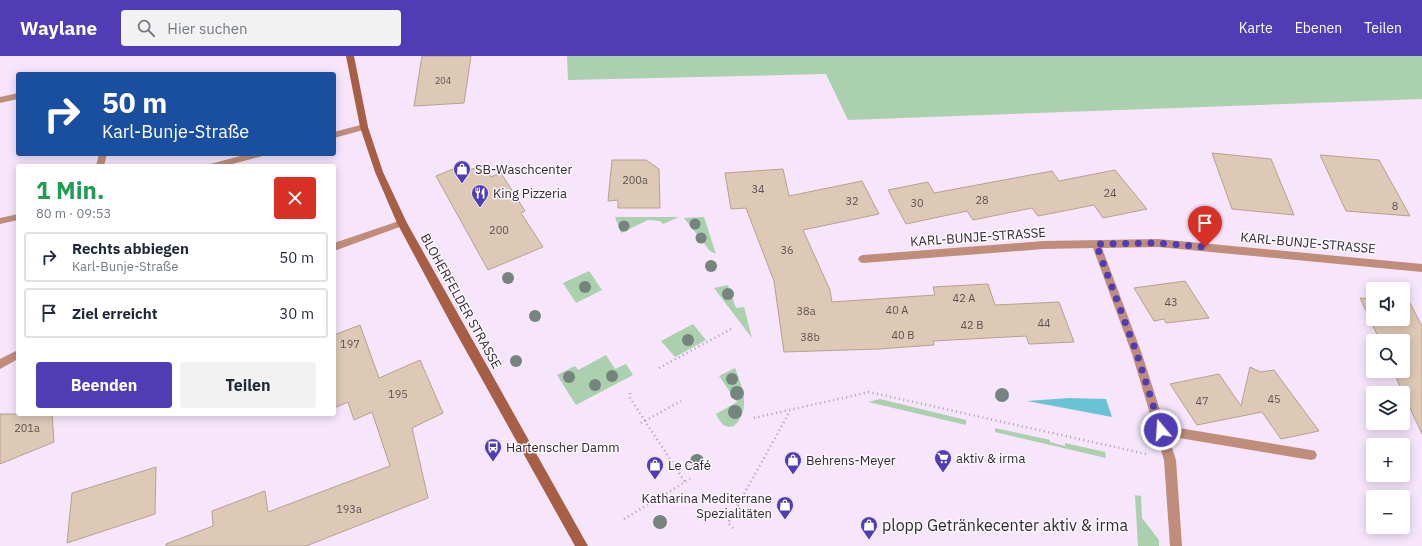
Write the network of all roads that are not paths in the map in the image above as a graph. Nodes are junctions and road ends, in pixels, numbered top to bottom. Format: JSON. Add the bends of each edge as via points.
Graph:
{"nodes":[{"id":1,"x":350,"y":56,"type":"edge"},
{"id":2,"x":16,"y":96,"type":"edge"},
{"id":3,"x":0,"y":100,"type":"edge"},
{"id":4,"x":364,"y":127,"type":"junction"},
{"id":5,"x":336,"y":134,"type":"edge"},
{"id":6,"x":252,"y":156,"type":"edge"},
{"id":7,"x":221,"y":164,"type":"edge"},
{"id":8,"x":16,"y":216,"type":"edge"},
{"id":9,"x":0,"y":220,"type":"edge"},
{"id":10,"x":402,"y":223,"type":"junction"},
{"id":11,"x":1096,"y":244,"type":"junction"},
{"id":12,"x":336,"y":246,"type":"edge"},
{"id":13,"x":863,"y":259,"type":"dead end"},
{"id":14,"x":1422,"y":268,"type":"edge"},
{"id":15,"x":16,"y":355,"type":"edge"},
{"id":16,"x":0,"y":364,"type":"edge"},
{"id":17,"x":1161,"y":430,"type":"junction"},
{"id":18,"x":1311,"y":455,"type":"dead end"},
{"id":19,"x":582,"y":546,"type":"edge"},
{"id":20,"x":1176,"y":546,"type":"edge"}],
"edges":[{"from":1,"to":4,"type":"street","name":"BLOHERFELDER STRASSE"},
{"from":2,"to":3,"type":"street"},
{"from":4,"to":5,"type":"street"},
{"from":4,"to":10,"type":"street","name":"BLOHERFELDER STRASSE","via":[[384,185]]},
{"from":6,"to":7,"type":"street"},
{"from":8,"to":9,"type":"street"},
{"from":10,"to":12,"type":"street"},
{"from":10,"to":19,"type":"street","name":"BLOHERFELDER STRASSE"},
{"from":11,"to":13,"type":"street","name":"KARL-BUNJE-STRASSE","via":[[1044,245]]},
{"from":11,"to":14,"type":"street","name":"KARL-BUNJE-STRASSE","via":[[1158,243]]},
{"from":11,"to":17,"type":"street","via":[[1137,354]]},
{"from":15,"to":16,"type":"street"},
{"from":17,"to":18,"type":"street"},
{"from":17,"to":20,"type":"street","via":[[1170,460]]}]}
